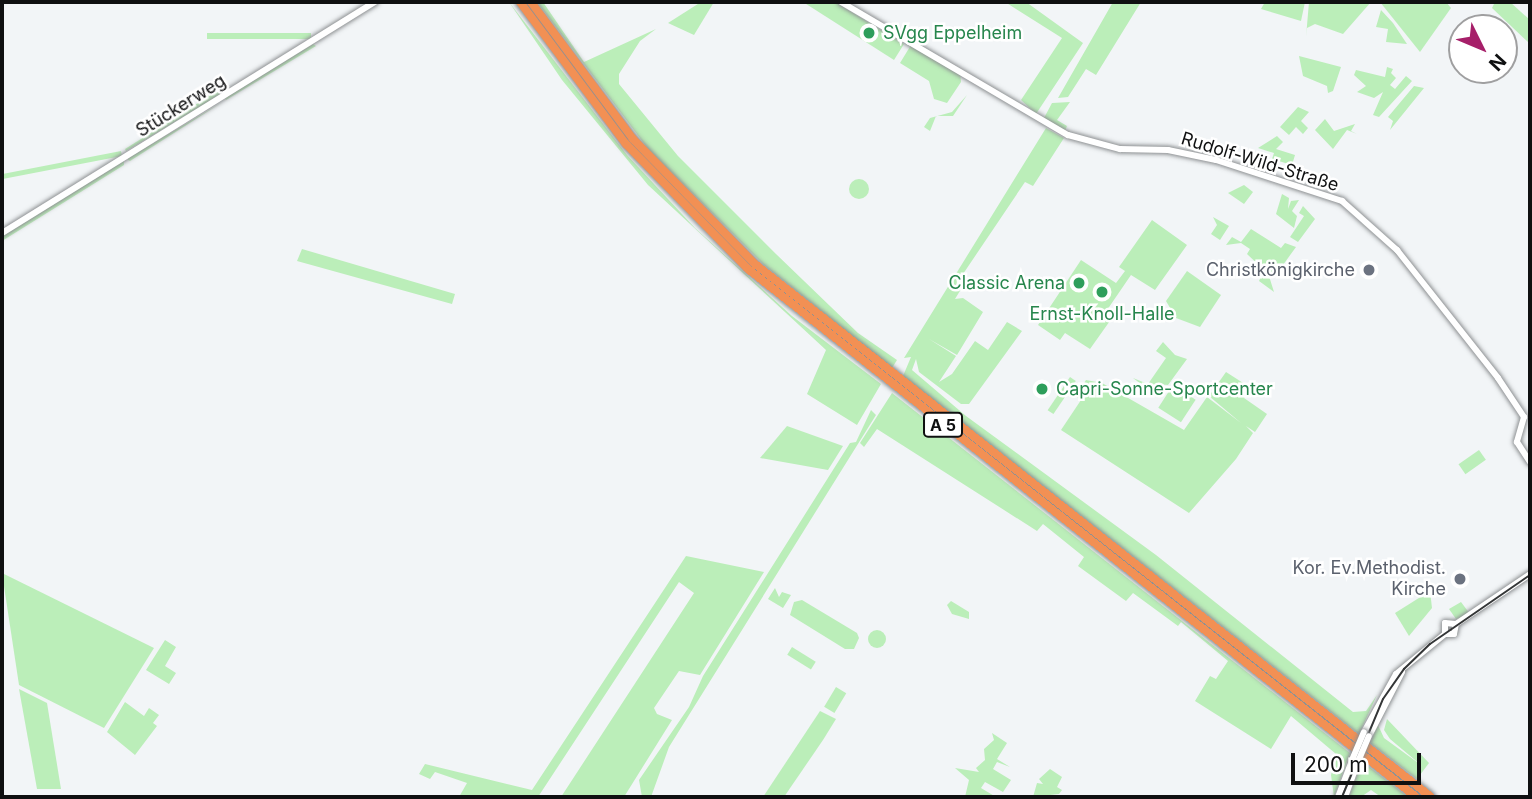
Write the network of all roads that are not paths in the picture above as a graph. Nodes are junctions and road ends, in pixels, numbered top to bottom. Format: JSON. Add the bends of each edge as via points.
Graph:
{"nodes":[{"id":1,"x":375,"y":2,"type":"edge"},
{"id":2,"x":520,"y":2,"type":"edge"},
{"id":3,"x":531,"y":2,"type":"edge"},
{"id":4,"x":841,"y":2,"type":"edge"},
{"id":5,"x":2,"y":233,"type":"edge"},
{"id":6,"x":1530,"y":462,"type":"edge"},
{"id":7,"x":1530,"y":574,"type":"edge"},
{"id":8,"x":1456,"y":624,"type":"junction"},
{"id":9,"x":1445,"y":634,"type":"junction"},
{"id":10,"x":1355,"y":762,"type":"junction"},
{"id":11,"x":1338,"y":797,"type":"edge"},
{"id":12,"x":1345,"y":797,"type":"edge"},
{"id":13,"x":1416,"y":797,"type":"edge"},
{"id":14,"x":1430,"y":797,"type":"edge"}],
"edges":[{"from":1,"to":5,"type":"street","name":"Stückerweg"},
{"from":2,"to":13,"type":"highway","number":"A 5","via":[[626,145],[765,285]]},
{"from":3,"to":14,"type":"highway","number":"A 5","via":[[633,139],[755,264]]},
{"from":4,"to":6,"type":"street","name":"Rudolf-Wild-Straße","via":[[1068,135],[1119,149],[1168,150],[1212,159],[1342,201],[1405,259],[1524,417],[1517,442]]},
{"from":7,"to":8,"type":"street"},
{"from":8,"to":9,"type":"street","via":[[1454,634]]},
{"from":8,"to":9,"type":"street","via":[[1445,623]]},
{"from":9,"to":10,"type":"street","bridge":true,"via":[[1387,686]]},
{"from":10,"to":11,"type":"street"},
{"from":10,"to":12,"type":"street"}]}
